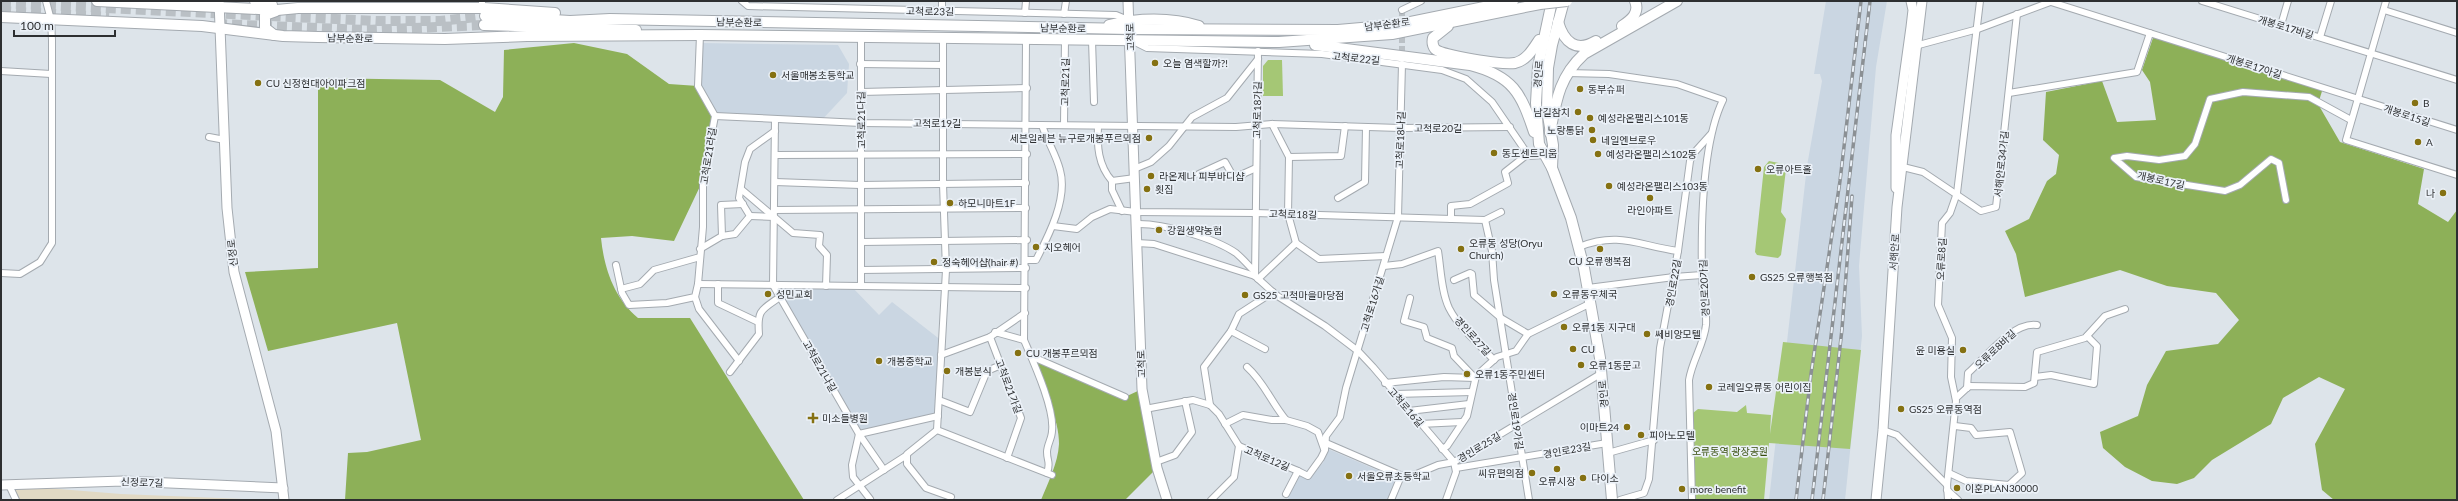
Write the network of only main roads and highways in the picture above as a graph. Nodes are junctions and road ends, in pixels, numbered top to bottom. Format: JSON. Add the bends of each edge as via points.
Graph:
{"nodes":[{"id":1,"x":97,"y":1,"type":"edge"},
{"id":2,"x":194,"y":1,"type":"edge"},
{"id":3,"x":255,"y":1,"type":"edge"},
{"id":4,"x":1128,"y":1,"type":"edge"},
{"id":5,"x":1485,"y":1,"type":"edge"},
{"id":6,"x":1513,"y":1,"type":"edge"},
{"id":7,"x":1552,"y":1,"type":"edge"},
{"id":8,"x":1565,"y":1,"type":"edge"},
{"id":9,"x":1634,"y":1,"type":"edge"},
{"id":10,"x":1676,"y":1,"type":"edge"},
{"id":11,"x":1911,"y":1,"type":"edge"},
{"id":12,"x":1920,"y":3,"type":"edge"},
{"id":13,"x":220,"y":4,"type":"edge"},
{"id":14,"x":175,"y":6,"type":"junction"},
{"id":15,"x":298,"y":8,"type":"junction"},
{"id":16,"x":277,"y":10,"type":"junction"},
{"id":17,"x":1,"y":17,"type":"edge"},
{"id":18,"x":1452,"y":18,"type":"junction"},
{"id":19,"x":610,"y":19,"type":"junction"},
{"id":20,"x":1558,"y":22,"type":"junction"},
{"id":21,"x":1129,"y":25,"type":"junction"},
{"id":22,"x":221,"y":29,"type":"junction"},
{"id":23,"x":1544,"y":31,"type":"junction"},
{"id":24,"x":700,"y":34,"type":"junction"},
{"id":25,"x":274,"y":35,"type":"junction"},
{"id":26,"x":1130,"y":40,"type":"junction"},
{"id":27,"x":1279,"y":42,"type":"junction"},
{"id":28,"x":1550,"y":133,"type":"junction"},
{"id":29,"x":1539,"y":144,"type":"junction"},
{"id":30,"x":1552,"y":168,"type":"junction"},
{"id":31,"x":1897,"y":207,"type":"junction"},
{"id":32,"x":5,"y":485,"type":"edge"},
{"id":33,"x":283,"y":488,"type":"junction"},
{"id":34,"x":284,"y":500,"type":"edge"},
{"id":35,"x":1167,"y":500,"type":"edge"},
{"id":36,"x":1612,"y":500,"type":"edge"},
{"id":37,"x":1876,"y":500,"type":"edge"}],
"edges":[{"from":1,"to":14,"type":"main road","name":"남부순환로"},
{"from":2,"to":14,"type":"main road"},
{"from":3,"to":15,"type":"main road"},
{"from":4,"to":21,"type":"main road","name":"고척로"},
{"from":5,"to":18,"type":"main road"},
{"from":6,"to":18,"type":"main road","name":"남부순환로"},
{"from":7,"to":23,"type":"main road","name":"경인로"},
{"from":8,"to":18,"type":"main road","name":"남부순환로","bridge":true},
{"from":8,"to":20,"type":"main road","name":"경인로"},
{"from":9,"to":20,"type":"main road","via":[[1636,12],[1632,19],[1591,44],[1581,47],[1566,41]]},
{"from":10,"to":28,"type":"main road","via":[[1584,54],[1561,84]]},
{"from":11,"to":31,"type":"main road","via":[[1913,10],[1895,157]]},
{"from":12,"to":31,"type":"main road","name":"서해안로"},
{"from":13,"to":14,"type":"main road","name":"남부순환로"},
{"from":13,"to":16,"type":"main road","name":"남부순환로"},
{"from":13,"to":22,"type":"main road","name":"신정로"},
{"from":15,"to":16,"type":"main road","name":"남부순환로"},
{"from":15,"to":19,"type":"main road","name":"남부순환로","via":[[484,8]]},
{"from":16,"to":25,"type":"main road","via":[[265,15],[264,19],[265,28]]},
{"from":17,"to":22,"type":"main road","name":"남부순환로"},
{"from":18,"to":21,"type":"main road","name":"남부순환로","via":[[1338,30]]},
{"from":18,"to":23,"type":"main road","via":[[1433,38],[1432,44],[1439,52],[1471,59],[1515,62],[1531,53]]},
{"from":18,"to":27,"type":"main road","name":"남부순환로","via":[[1392,34]]},
{"from":19,"to":21,"type":"main road","name":"남부순환로","via":[[1097,29]]},
{"from":19,"to":24,"type":"main road","name":"남부순환로","via":[[484,21]]},
{"from":20,"to":28,"type":"main road","name":"경인로","via":[[1548,68],[1547,110]]},
{"from":21,"to":26,"type":"main road","name":"고척로"},
{"from":22,"to":25,"type":"main road","name":"남부순환로"},
{"from":22,"to":33,"type":"main road","name":"신정로","via":[[227,208],[234,272],[276,431]]},
{"from":23,"to":29,"type":"main road","name":"경인로","via":[[1538,66],[1536,103]]},
{"from":24,"to":25,"type":"main road","name":"남부순환로","via":[[527,36],[445,40]]},
{"from":24,"to":26,"type":"main road","name":"남부순환로"},
{"from":26,"to":27,"type":"main road","name":"남부순환로"},
{"from":26,"to":35,"type":"main road","name":"고척로","via":[[1142,389],[1156,462]]},
{"from":27,"to":29,"type":"main road","via":[[1352,49],[1490,70],[1516,88],[1524,102]]},
{"from":28,"to":30,"type":"main road","name":"경인로","via":[[1553,145]]},
{"from":29,"to":30,"type":"main road","name":"경인로"},
{"from":30,"to":36,"type":"main road","name":"경인로","via":[[1579,247],[1588,288],[1602,373]]},
{"from":31,"to":37,"type":"main road","name":"서해안로"},
{"from":32,"to":33,"type":"main road","name":"신정로7길","via":[[123,481]]},
{"from":33,"to":34,"type":"main road","name":"신정로"}]}
